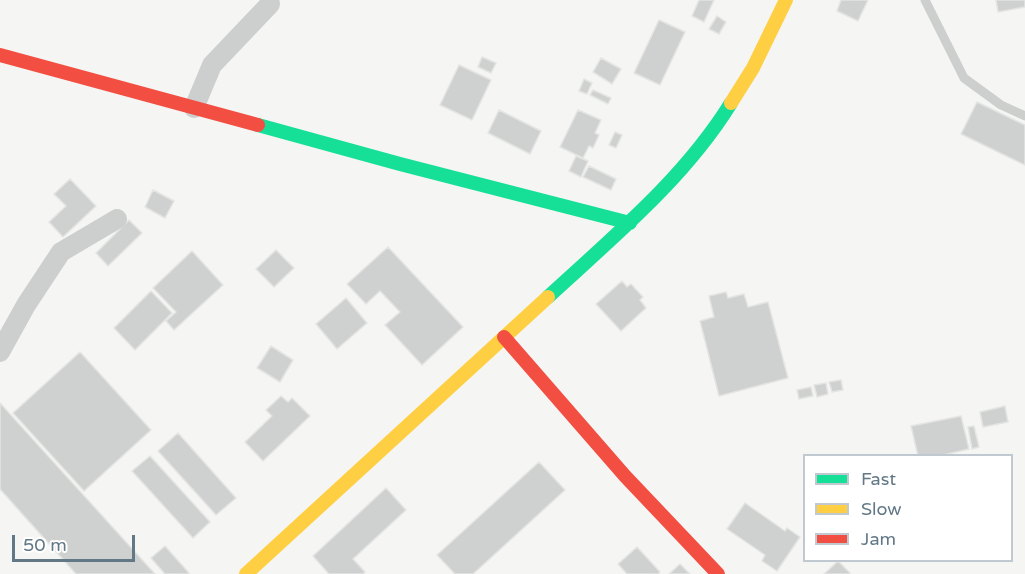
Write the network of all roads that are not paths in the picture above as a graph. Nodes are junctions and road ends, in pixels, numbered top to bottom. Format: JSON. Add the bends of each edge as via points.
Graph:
{"nodes":[{"id":1,"x":786,"y":0,"type":"edge"},
{"id":2,"x":925,"y":0,"type":"edge"},
{"id":3,"x":270,"y":4,"type":"dead end"},
{"id":4,"x":0,"y":55,"type":"edge"},
{"id":5,"x":194,"y":108,"type":"junction"},
{"id":6,"x":1025,"y":116,"type":"edge"},
{"id":7,"x":117,"y":219,"type":"dead end"},
{"id":8,"x":630,"y":223,"type":"junction"},
{"id":9,"x":504,"y":337,"type":"junction"},
{"id":10,"x":0,"y":352,"type":"edge"},
{"id":11,"x":246,"y":574,"type":"edge"},
{"id":12,"x":718,"y":574,"type":"edge"}],
"edges":[{"from":1,"to":8,"type":"street","via":[[753,68],[715,129]]},
{"from":2,"to":6,"type":"lane","via":[[964,78],[1001,105]]},
{"from":3,"to":5,"type":"street","via":[[212,64]]},
{"from":4,"to":5,"type":"street"},
{"from":5,"to":8,"type":"street"},
{"from":7,"to":10,"type":"street","via":[[61,252]]},
{"from":8,"to":9,"type":"street"},
{"from":9,"to":11,"type":"street"},
{"from":9,"to":12,"type":"street","via":[[625,476]]}]}
